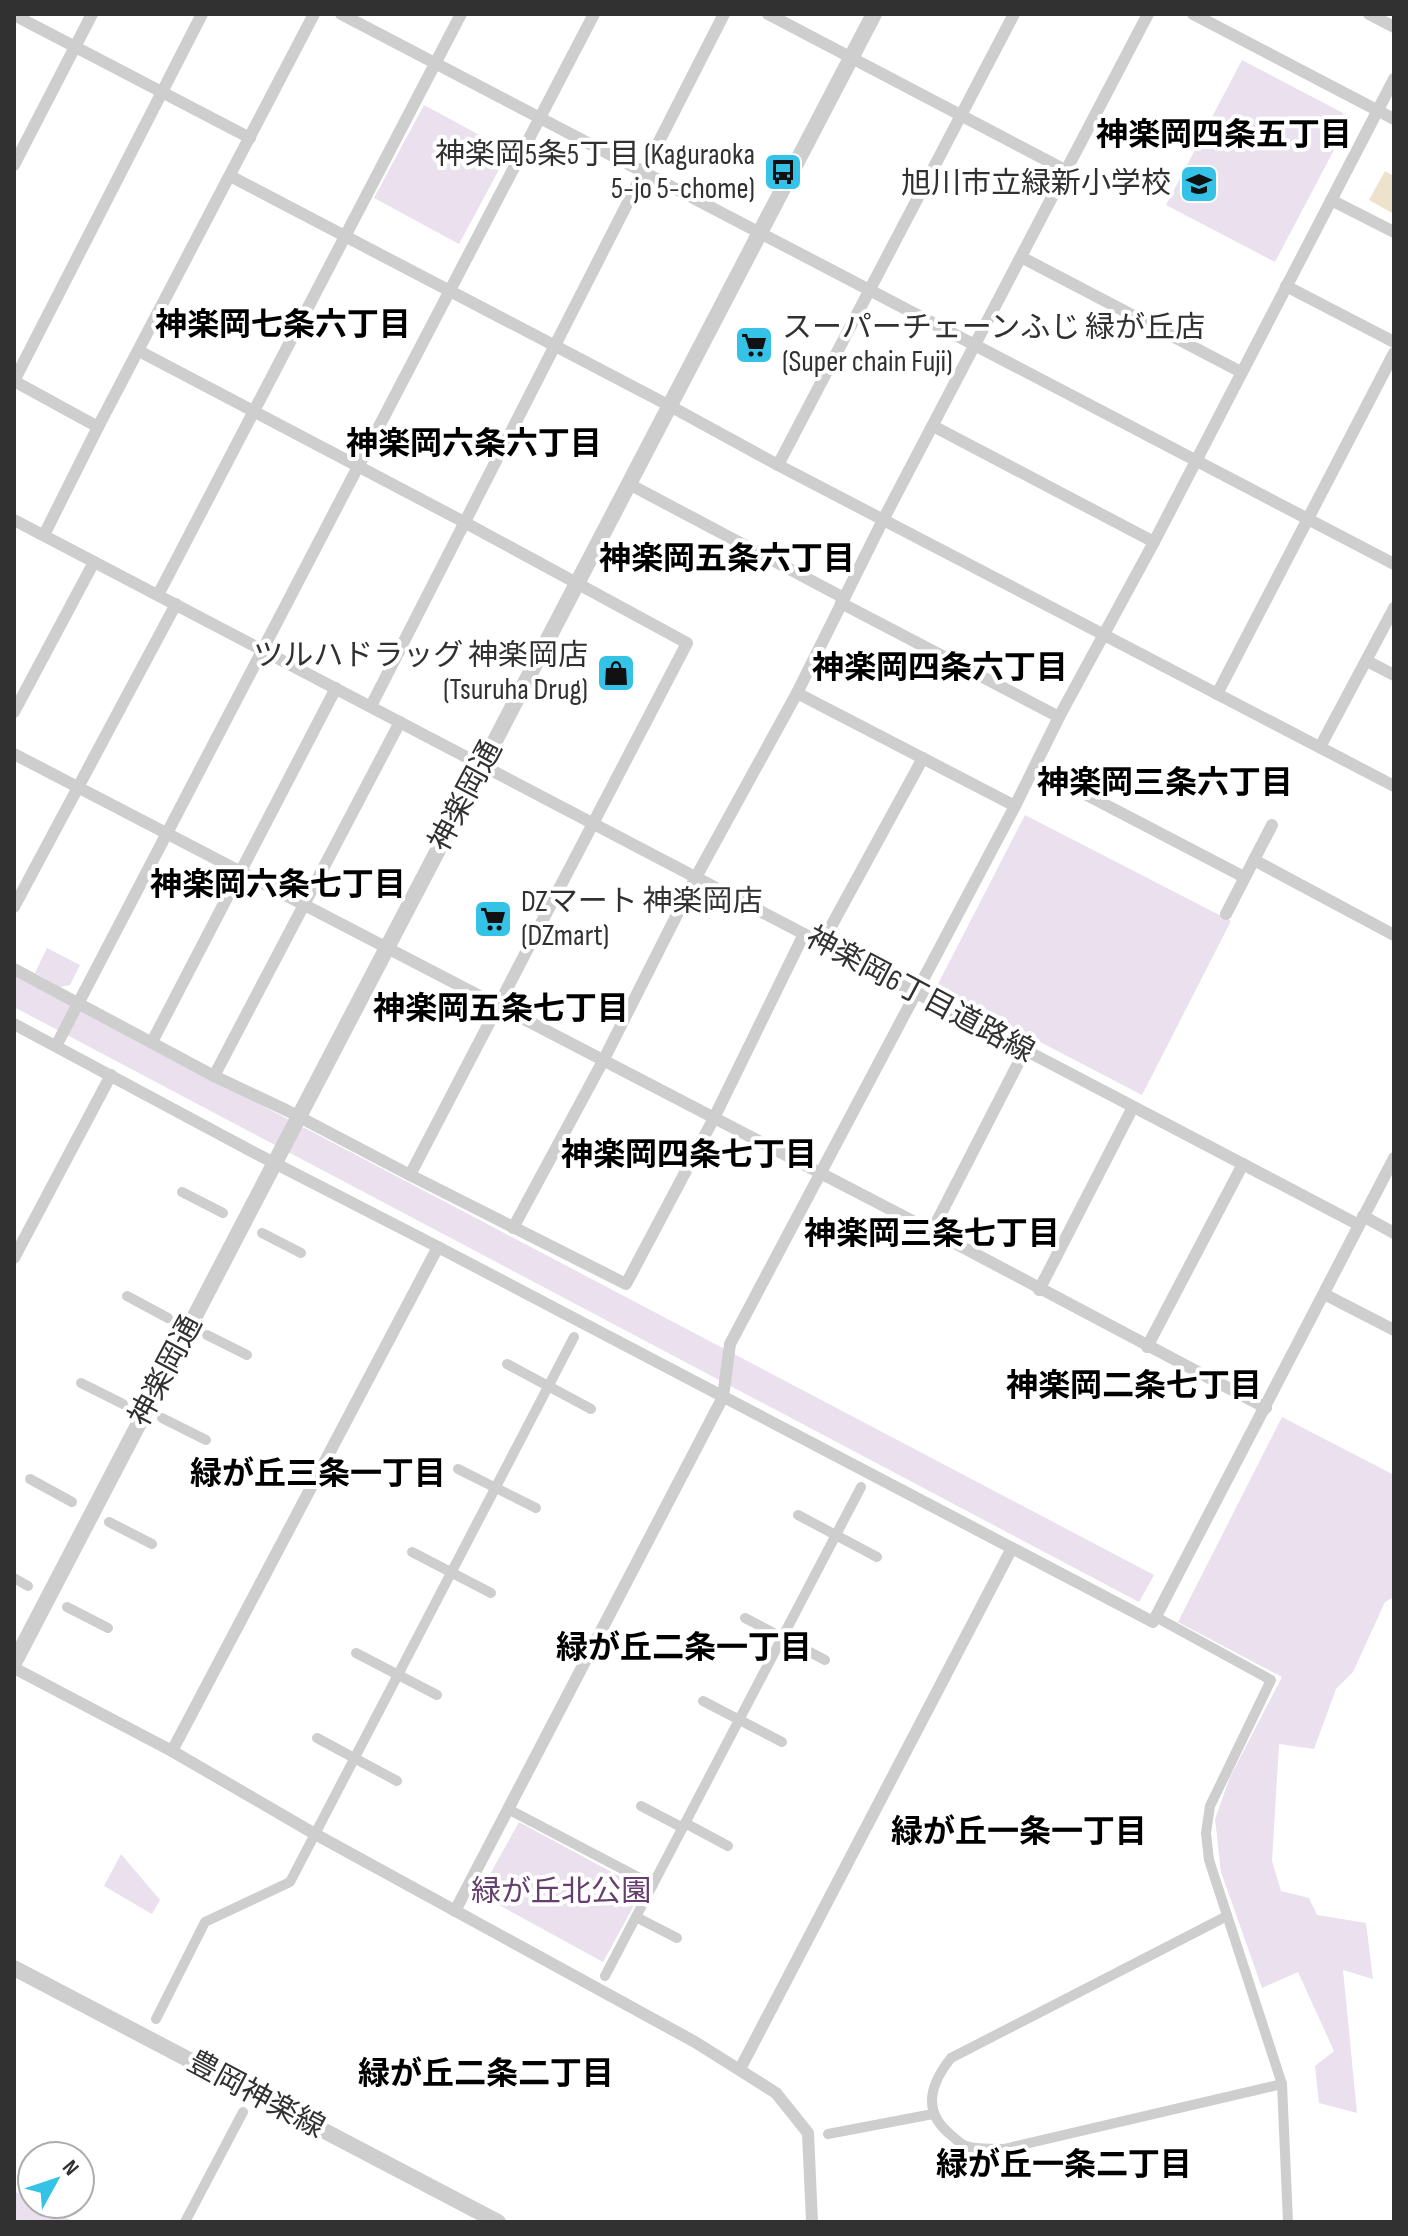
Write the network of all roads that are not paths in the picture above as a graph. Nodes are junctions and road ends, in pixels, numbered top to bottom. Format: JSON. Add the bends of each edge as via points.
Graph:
{"nodes":[{"id":1,"x":92,"y":14,"type":"edge"},
{"id":2,"x":202,"y":14,"type":"edge"},
{"id":3,"x":314,"y":14,"type":"edge"},
{"id":4,"x":341,"y":14,"type":"edge"},
{"id":5,"x":461,"y":14,"type":"edge"},
{"id":6,"x":594,"y":14,"type":"edge"},
{"id":7,"x":724,"y":14,"type":"edge"},
{"id":8,"x":768,"y":14,"type":"edge"},
{"id":9,"x":874,"y":14,"type":"edge"},
{"id":10,"x":1014,"y":14,"type":"edge"},
{"id":11,"x":1148,"y":14,"type":"edge"},
{"id":12,"x":1193,"y":14,"type":"edge"},
{"id":13,"x":1369,"y":14,"type":"edge"},
{"id":14,"x":14,"y":15,"type":"edge"},
{"id":15,"x":1394,"y":27,"type":"edge"},
{"id":16,"x":75,"y":46,"type":"junction"},
{"id":17,"x":851,"y":57,"type":"junction"},
{"id":18,"x":436,"y":63,"type":"junction"},
{"id":19,"x":1394,"y":79,"type":"edge"},
{"id":20,"x":162,"y":91,"type":"junction"},
{"id":21,"x":1378,"y":111,"type":"junction"},
{"id":22,"x":961,"y":115,"type":"junction"},
{"id":23,"x":540,"y":118,"type":"junction"},
{"id":24,"x":1394,"y":119,"type":"edge"},
{"id":25,"x":250,"y":138,"type":"junction"},
{"id":26,"x":14,"y":165,"type":"edge"},
{"id":27,"x":1067,"y":171,"type":"junction"},
{"id":28,"x":643,"y":172,"type":"junction"},
{"id":29,"x":230,"y":176,"type":"junction"},
{"id":30,"x":1331,"y":200,"type":"junction"},
{"id":31,"x":761,"y":232,"type":"junction"},
{"id":32,"x":1394,"y":232,"type":"edge"},
{"id":33,"x":344,"y":237,"type":"junction"},
{"id":34,"x":1021,"y":257,"type":"junction"},
{"id":35,"x":1286,"y":286,"type":"junction"},
{"id":36,"x":870,"y":288,"type":"junction"},
{"id":37,"x":450,"y":291,"type":"junction"},
{"id":38,"x":1394,"y":342,"type":"edge"},
{"id":39,"x":554,"y":346,"type":"junction"},
{"id":40,"x":974,"y":346,"type":"junction"},
{"id":41,"x":139,"y":351,"type":"junction"},
{"id":42,"x":1394,"y":353,"type":"edge"},
{"id":43,"x":1241,"y":372,"type":"junction"},
{"id":44,"x":14,"y":381,"type":"edge"},
{"id":45,"x":670,"y":406,"type":"junction"},
{"id":46,"x":253,"y":411,"type":"junction"},
{"id":47,"x":933,"y":426,"type":"junction"},
{"id":48,"x":98,"y":427,"type":"junction"},
{"id":49,"x":1195,"y":461,"type":"junction"},
{"id":50,"x":778,"y":465,"type":"junction"},
{"id":51,"x":358,"y":466,"type":"junction"},
{"id":52,"x":629,"y":484,"type":"junction"},
{"id":53,"x":1307,"y":519,"type":"junction"},
{"id":54,"x":14,"y":520,"type":"edge"},
{"id":55,"x":883,"y":520,"type":"junction"},
{"id":56,"x":464,"y":522,"type":"junction"},
{"id":57,"x":44,"y":535,"type":"junction"},
{"id":58,"x":1154,"y":542,"type":"junction"},
{"id":59,"x":94,"y":562,"type":"junction"},
{"id":60,"x":1394,"y":564,"type":"edge"},
{"id":61,"x":578,"y":583,"type":"junction"},
{"id":62,"x":158,"y":595,"type":"junction"},
{"id":63,"x":842,"y":601,"type":"junction"},
{"id":64,"x":176,"y":604,"type":"junction"},
{"id":65,"x":1394,"y":608,"type":"edge"},
{"id":66,"x":1104,"y":635,"type":"junction"},
{"id":67,"x":263,"y":650,"type":"junction"},
{"id":68,"x":1367,"y":661,"type":"junction"},
{"id":69,"x":1394,"y":675,"type":"edge"},
{"id":70,"x":336,"y":688,"type":"junction"},
{"id":71,"x":797,"y":693,"type":"junction"},
{"id":72,"x":1217,"y":694,"type":"junction"},
{"id":73,"x":371,"y":706,"type":"junction"},
{"id":74,"x":14,"y":712,"type":"edge"},
{"id":75,"x":1059,"y":717,"type":"junction"},
{"id":76,"x":400,"y":722,"type":"junction"},
{"id":77,"x":1320,"y":747,"type":"junction"},
{"id":78,"x":14,"y":754,"type":"edge"},
{"id":79,"x":923,"y":758,"type":"junction"},
{"id":80,"x":482,"y":765,"type":"junction"},
{"id":81,"x":1035,"y":768,"type":"junction"},
{"id":82,"x":1394,"y":786,"type":"edge"},
{"id":83,"x":79,"y":787,"type":"junction"},
{"id":84,"x":1015,"y":806,"type":"junction"},
{"id":85,"x":593,"y":823,"type":"junction"},
{"id":86,"x":1272,"y":825,"type":"dead end"},
{"id":87,"x":167,"y":834,"type":"junction"},
{"id":88,"x":1254,"y":860,"type":"junction"},
{"id":89,"x":240,"y":872,"type":"junction"},
{"id":90,"x":696,"y":877,"type":"junction"},
{"id":91,"x":1244,"y":877,"type":"junction"},
{"id":92,"x":305,"y":906,"type":"junction"},
{"id":93,"x":14,"y":907,"type":"edge"},
{"id":94,"x":1226,"y":914,"type":"dead end"},
{"id":95,"x":804,"y":934,"type":"junction"},
{"id":96,"x":1394,"y":935,"type":"edge"},
{"id":97,"x":822,"y":943,"type":"junction"},
{"id":98,"x":387,"y":948,"type":"junction"},
{"id":99,"x":14,"y":969,"type":"edge"},
{"id":100,"x":916,"y":993,"type":"junction"},
{"id":101,"x":78,"y":1004,"type":"junction"},
{"id":102,"x":499,"y":1006,"type":"junction"},
{"id":103,"x":14,"y":1024,"type":"edge"},
{"id":104,"x":152,"y":1042,"type":"junction"},
{"id":105,"x":56,"y":1046,"type":"junction"},
{"id":106,"x":1025,"y":1050,"type":"junction"},
{"id":107,"x":603,"y":1061,"type":"junction"},
{"id":108,"x":111,"y":1075,"type":"junction"},
{"id":109,"x":214,"y":1076,"type":"junction"},
{"id":110,"x":1133,"y":1107,"type":"junction"},
{"id":111,"x":298,"y":1117,"type":"junction"},
{"id":112,"x":714,"y":1118,"type":"junction"},
{"id":113,"x":1394,"y":1158,"type":"edge"},
{"id":114,"x":275,"y":1163,"type":"junction"},
{"id":115,"x":1243,"y":1164,"type":"junction"},
{"id":116,"x":822,"y":1174,"type":"junction"},
{"id":117,"x":410,"y":1175,"type":"junction"},
{"id":118,"x":182,"y":1192,"type":"dead end"},
{"id":119,"x":223,"y":1213,"type":"dead end"},
{"id":120,"x":1361,"y":1221,"type":"junction"},
{"id":121,"x":513,"y":1228,"type":"junction"},
{"id":122,"x":932,"y":1231,"type":"junction"},
{"id":123,"x":262,"y":1233,"type":"dead end"},
{"id":124,"x":1394,"y":1233,"type":"edge"},
{"id":125,"x":438,"y":1247,"type":"junction"},
{"id":126,"x":301,"y":1253,"type":"dead end"},
{"id":127,"x":14,"y":1258,"type":"edge"},
{"id":128,"x":1039,"y":1290,"type":"junction"},
{"id":129,"x":1324,"y":1294,"type":"junction"},
{"id":130,"x":127,"y":1296,"type":"dead end"},
{"id":131,"x":168,"y":1318,"type":"dead end"},
{"id":132,"x":1394,"y":1330,"type":"edge"},
{"id":133,"x":207,"y":1335,"type":"dead end"},
{"id":134,"x":574,"y":1337,"type":"dead end"},
{"id":135,"x":1147,"y":1347,"type":"junction"},
{"id":136,"x":247,"y":1355,"type":"dead end"},
{"id":137,"x":507,"y":1364,"type":"dead end"},
{"id":138,"x":81,"y":1383,"type":"dead end"},
{"id":139,"x":548,"y":1386,"type":"junction"},
{"id":140,"x":723,"y":1397,"type":"junction"},
{"id":141,"x":123,"y":1404,"type":"dead end"},
{"id":142,"x":1266,"y":1408,"type":"junction"},
{"id":143,"x":591,"y":1409,"type":"dead end"},
{"id":144,"x":162,"y":1418,"type":"dead end"},
{"id":145,"x":206,"y":1440,"type":"dead end"},
{"id":146,"x":458,"y":1469,"type":"dead end"},
{"id":147,"x":30,"y":1479,"type":"dead end"},
{"id":148,"x":861,"y":1487,"type":"dead end"},
{"id":149,"x":495,"y":1488,"type":"junction"},
{"id":150,"x":72,"y":1502,"type":"dead end"},
{"id":151,"x":536,"y":1508,"type":"dead end"},
{"id":152,"x":798,"y":1515,"type":"dead end"},
{"id":153,"x":109,"y":1522,"type":"dead end"},
{"id":154,"x":836,"y":1535,"type":"junction"},
{"id":155,"x":152,"y":1544,"type":"dead end"},
{"id":156,"x":1012,"y":1548,"type":"junction"},
{"id":157,"x":412,"y":1552,"type":"dead end"},
{"id":158,"x":877,"y":1557,"type":"dead end"},
{"id":159,"x":451,"y":1572,"type":"junction"},
{"id":160,"x":14,"y":1578,"type":"edge"},
{"id":161,"x":28,"y":1586,"type":"dead end"},
{"id":162,"x":491,"y":1593,"type":"dead end"},
{"id":163,"x":67,"y":1607,"type":"dead end"},
{"id":164,"x":1156,"y":1617,"type":"junction"},
{"id":165,"x":745,"y":1618,"type":"dead end"},
{"id":166,"x":108,"y":1628,"type":"dead end"},
{"id":167,"x":782,"y":1638,"type":"junction"},
{"id":168,"x":356,"y":1653,"type":"dead end"},
{"id":169,"x":825,"y":1660,"type":"dead end"},
{"id":170,"x":14,"y":1666,"type":"edge"},
{"id":171,"x":398,"y":1674,"type":"junction"},
{"id":172,"x":437,"y":1695,"type":"dead end"},
{"id":173,"x":703,"y":1701,"type":"dead end"},
{"id":174,"x":739,"y":1720,"type":"junction"},
{"id":175,"x":317,"y":1738,"type":"dead end"},
{"id":176,"x":782,"y":1742,"type":"dead end"},
{"id":177,"x":172,"y":1751,"type":"junction"},
{"id":178,"x":355,"y":1758,"type":"junction"},
{"id":179,"x":397,"y":1781,"type":"dead end"},
{"id":180,"x":641,"y":1806,"type":"dead end"},
{"id":181,"x":508,"y":1809,"type":"junction"},
{"id":182,"x":684,"y":1826,"type":"junction"},
{"id":183,"x":315,"y":1834,"type":"junction"},
{"id":184,"x":728,"y":1846,"type":"dead end"},
{"id":185,"x":653,"y":1885,"type":"junction"},
{"id":186,"x":455,"y":1911,"type":"junction"},
{"id":187,"x":1227,"y":1916,"type":"junction"},
{"id":188,"x":636,"y":1917,"type":"junction"},
{"id":189,"x":677,"y":1938,"type":"dead end"},
{"id":190,"x":14,"y":1968,"type":"edge"},
{"id":191,"x":605,"y":1976,"type":"dead end"},
{"id":192,"x":156,"y":2019,"type":"dead end"},
{"id":193,"x":740,"y":2069,"type":"junction"},
{"id":194,"x":1282,"y":2084,"type":"junction"},
{"id":195,"x":243,"y":2112,"type":"dead end"},
{"id":196,"x":933,"y":2114,"type":"junction"},
{"id":197,"x":828,"y":2134,"type":"dead end"},
{"id":198,"x":470,"y":2216,"type":"edge"},
{"id":199,"x":185,"y":2222,"type":"edge"},
{"id":200,"x":498,"y":2222,"type":"edge"},
{"id":201,"x":812,"y":2222,"type":"edge"},
{"id":202,"x":1288,"y":2222,"type":"edge"}],
"edges":[{"from":1,"to":16,"type":"street"},
{"from":2,"to":20,"type":"street"},
{"from":3,"to":25,"type":"street"},
{"from":4,"to":18,"type":"street"},
{"from":5,"to":18,"type":"street"},
{"from":6,"to":23,"type":"street"},
{"from":7,"to":28,"type":"street"},
{"from":8,"to":17,"type":"street"},
{"from":9,"to":17,"type":"street","name":"神楽岡通"},
{"from":10,"to":22,"type":"street"},
{"from":11,"to":27,"type":"street"},
{"from":12,"to":21,"type":"street"},
{"from":13,"to":15,"type":"street"},
{"from":14,"to":16,"type":"street"},
{"from":16,"to":20,"type":"street"},
{"from":16,"to":26,"type":"street"},
{"from":17,"to":22,"type":"street"},
{"from":17,"to":31,"type":"street","name":"神楽岡通"},
{"from":18,"to":23,"type":"street"},
{"from":18,"to":33,"type":"street"},
{"from":19,"to":21,"type":"street"},
{"from":20,"to":25,"type":"street"},
{"from":20,"to":44,"type":"street"},
{"from":21,"to":24,"type":"street"},
{"from":21,"to":30,"type":"street"},
{"from":22,"to":27,"type":"street"},
{"from":22,"to":36,"type":"street"},
{"from":23,"to":28,"type":"street"},
{"from":23,"to":37,"type":"street"},
{"from":25,"to":29,"type":"street"},
{"from":27,"to":34,"type":"street"},
{"from":28,"to":31,"type":"street"},
{"from":28,"to":39,"type":"street"},
{"from":29,"to":33,"type":"street"},
{"from":29,"to":41,"type":"street"},
{"from":30,"to":32,"type":"street"},
{"from":30,"to":35,"type":"street"},
{"from":31,"to":36,"type":"street"},
{"from":31,"to":45,"type":"street","name":"神楽岡通"},
{"from":33,"to":37,"type":"street"},
{"from":33,"to":46,"type":"street"},
{"from":34,"to":40,"type":"street"},
{"from":34,"to":43,"type":"street"},
{"from":35,"to":38,"type":"street"},
{"from":35,"to":43,"type":"street"},
{"from":36,"to":40,"type":"street"},
{"from":36,"to":50,"type":"street"},
{"from":37,"to":39,"type":"street"},
{"from":37,"to":51,"type":"street"},
{"from":39,"to":45,"type":"street"},
{"from":39,"to":56,"type":"street"},
{"from":40,"to":47,"type":"street"},
{"from":40,"to":49,"type":"street"},
{"from":41,"to":46,"type":"street"},
{"from":41,"to":48,"type":"street"},
{"from":42,"to":53,"type":"street"},
{"from":43,"to":49,"type":"street"},
{"from":44,"to":48,"type":"street"},
{"from":45,"to":50,"type":"street"},
{"from":45,"to":52,"type":"street","name":"神楽岡通"},
{"from":46,"to":51,"type":"street"},
{"from":46,"to":62,"type":"street"},
{"from":47,"to":55,"type":"street"},
{"from":47,"to":58,"type":"street"},
{"from":48,"to":57,"type":"street"},
{"from":49,"to":53,"type":"street"},
{"from":49,"to":58,"type":"street"},
{"from":50,"to":55,"type":"street"},
{"from":51,"to":56,"type":"street"},
{"from":51,"to":67,"type":"street"},
{"from":52,"to":61,"type":"street","name":"神楽岡通"},
{"from":52,"to":63,"type":"street"},
{"from":53,"to":60,"type":"street"},
{"from":53,"to":72,"type":"street"},
{"from":54,"to":57,"type":"street","name":"神楽岡6丁目道路線"},
{"from":55,"to":63,"type":"street"},
{"from":55,"to":66,"type":"street"},
{"from":56,"to":61,"type":"street"},
{"from":56,"to":73,"type":"street"},
{"from":57,"to":59,"type":"street","name":"神楽岡6丁目道路線"},
{"from":58,"to":66,"type":"street"},
{"from":59,"to":62,"type":"street","name":"神楽岡6丁目道路線"},
{"from":59,"to":74,"type":"street"},
{"from":61,"to":80,"type":"street","name":"神楽岡通"},
{"from":61,"to":85,"type":"street","via":[[687,643]]},
{"from":62,"to":64,"type":"street","name":"神楽岡6丁目道路線"},
{"from":63,"to":71,"type":"street"},
{"from":63,"to":75,"type":"street"},
{"from":64,"to":67,"type":"street","name":"神楽岡6丁目道路線"},
{"from":64,"to":83,"type":"street"},
{"from":65,"to":68,"type":"street"},
{"from":66,"to":72,"type":"street"},
{"from":66,"to":75,"type":"street"},
{"from":67,"to":70,"type":"street","name":"神楽岡6丁目道路線"},
{"from":67,"to":87,"type":"street"},
{"from":68,"to":69,"type":"street"},
{"from":68,"to":77,"type":"street"},
{"from":70,"to":73,"type":"street","name":"神楽岡6丁目道路線"},
{"from":70,"to":89,"type":"street"},
{"from":71,"to":79,"type":"street"},
{"from":71,"to":90,"type":"street"},
{"from":72,"to":77,"type":"street"},
{"from":73,"to":76,"type":"street","name":"神楽岡6丁目道路線"},
{"from":75,"to":81,"type":"street"},
{"from":76,"to":80,"type":"street","name":"神楽岡6丁目道路線"},
{"from":76,"to":92,"type":"street"},
{"from":77,"to":82,"type":"street"},
{"from":78,"to":83,"type":"street"},
{"from":79,"to":84,"type":"street"},
{"from":79,"to":97,"type":"street"},
{"from":80,"to":85,"type":"street","name":"神楽岡6丁目道路線"},
{"from":80,"to":98,"type":"street","name":"神楽岡通"},
{"from":81,"to":84,"type":"street"},
{"from":81,"to":91,"type":"street"},
{"from":83,"to":87,"type":"street"},
{"from":83,"to":93,"type":"street"},
{"from":84,"to":100,"type":"street"},
{"from":85,"to":90,"type":"street","name":"神楽岡6丁目道路線"},
{"from":85,"to":102,"type":"street"},
{"from":86,"to":88,"type":"street"},
{"from":87,"to":89,"type":"street"},
{"from":87,"to":101,"type":"street"},
{"from":88,"to":91,"type":"street"},
{"from":88,"to":96,"type":"street"},
{"from":89,"to":92,"type":"street"},
{"from":89,"to":104,"type":"street"},
{"from":90,"to":95,"type":"street","name":"神楽岡6丁目道路線"},
{"from":90,"to":107,"type":"street"},
{"from":91,"to":94,"type":"street"},
{"from":92,"to":98,"type":"street"},
{"from":92,"to":109,"type":"street"},
{"from":95,"to":97,"type":"street","name":"神楽岡6丁目道路線"},
{"from":95,"to":112,"type":"street"},
{"from":97,"to":100,"type":"street","name":"神楽岡6丁目道路線"},
{"from":98,"to":102,"type":"street"},
{"from":98,"to":111,"type":"street","name":"神楽岡通"},
{"from":99,"to":101,"type":"street"},
{"from":100,"to":106,"type":"street","name":"神楽岡6丁目道路線"},
{"from":100,"to":116,"type":"street"},
{"from":101,"to":104,"type":"street"},
{"from":101,"to":105,"type":"street"},
{"from":102,"to":107,"type":"street"},
{"from":102,"to":117,"type":"street"},
{"from":103,"to":105,"type":"street"},
{"from":104,"to":109,"type":"street"},
{"from":105,"to":108,"type":"street"},
{"from":106,"to":110,"type":"street","name":"神楽岡6丁目道路線"},
{"from":106,"to":122,"type":"street"},
{"from":107,"to":112,"type":"street"},
{"from":107,"to":121,"type":"street"},
{"from":108,"to":114,"type":"street"},
{"from":108,"to":127,"type":"street"},
{"from":109,"to":111,"type":"street"},
{"from":110,"to":115,"type":"street","name":"神楽岡6丁目道路線"},
{"from":110,"to":128,"type":"street"},
{"from":111,"to":114,"type":"street","name":"神楽岡通"},
{"from":111,"to":117,"type":"street"},
{"from":112,"to":116,"type":"street"},
{"from":112,"to":121,"type":"street","via":[[626,1284]]},
{"from":113,"to":120,"type":"street"},
{"from":114,"to":125,"type":"street"},
{"from":114,"to":170,"type":"street","name":"神楽岡通"},
{"from":115,"to":120,"type":"street","name":"神楽岡6丁目道路線"},
{"from":115,"to":135,"type":"street"},
{"from":116,"to":122,"type":"street"},
{"from":116,"to":140,"type":"street","via":[[730,1344]]},
{"from":117,"to":121,"type":"street"},
{"from":118,"to":119,"type":"street"},
{"from":120,"to":124,"type":"street","name":"神楽岡6丁目道路線"},
{"from":120,"to":129,"type":"street"},
{"from":122,"to":128,"type":"street"},
{"from":123,"to":126,"type":"street"},
{"from":125,"to":140,"type":"street"},
{"from":125,"to":177,"type":"street"},
{"from":128,"to":135,"type":"street"},
{"from":129,"to":132,"type":"street"},
{"from":129,"to":142,"type":"street"},
{"from":130,"to":131,"type":"street"},
{"from":133,"to":136,"type":"street"},
{"from":134,"to":139,"type":"street"},
{"from":135,"to":142,"type":"street"},
{"from":137,"to":139,"type":"street"},
{"from":138,"to":141,"type":"street"},
{"from":139,"to":143,"type":"street"},
{"from":139,"to":149,"type":"street"},
{"from":140,"to":156,"type":"street"},
{"from":140,"to":181,"type":"street"},
{"from":142,"to":164,"type":"street"},
{"from":144,"to":145,"type":"street"},
{"from":146,"to":149,"type":"street"},
{"from":147,"to":150,"type":"street"},
{"from":148,"to":154,"type":"street"},
{"from":149,"to":151,"type":"street"},
{"from":149,"to":159,"type":"street"},
{"from":152,"to":154,"type":"street"},
{"from":153,"to":155,"type":"street"},
{"from":154,"to":158,"type":"street"},
{"from":154,"to":167,"type":"street"},
{"from":156,"to":164,"type":"street","via":[[1153,1622]]},
{"from":156,"to":193,"type":"street"},
{"from":157,"to":159,"type":"street"},
{"from":159,"to":162,"type":"street"},
{"from":159,"to":171,"type":"street"},
{"from":160,"to":161,"type":"street"},
{"from":163,"to":166,"type":"street"},
{"from":164,"to":187,"type":"street","via":[[1271,1680],[1210,1806],[1209,1860]]},
{"from":165,"to":167,"type":"street"},
{"from":167,"to":169,"type":"street"},
{"from":167,"to":174,"type":"street"},
{"from":168,"to":171,"type":"street"},
{"from":170,"to":177,"type":"street"},
{"from":171,"to":172,"type":"street"},
{"from":171,"to":178,"type":"street"},
{"from":173,"to":174,"type":"street"},
{"from":174,"to":176,"type":"street"},
{"from":174,"to":182,"type":"street"},
{"from":175,"to":178,"type":"street"},
{"from":177,"to":183,"type":"street"},
{"from":178,"to":179,"type":"street"},
{"from":178,"to":183,"type":"street"},
{"from":180,"to":182,"type":"street"},
{"from":181,"to":185,"type":"street"},
{"from":181,"to":186,"type":"street"},
{"from":182,"to":184,"type":"street"},
{"from":182,"to":185,"type":"street"},
{"from":183,"to":186,"type":"street"},
{"from":183,"to":192,"type":"street","via":[[290,1882],[205,1922]]},
{"from":185,"to":188,"type":"street"},
{"from":186,"to":193,"type":"street"},
{"from":187,"to":194,"type":"street"},
{"from":187,"to":196,"type":"street","via":[[951,2058],[937,2076]]},
{"from":188,"to":189,"type":"street"},
{"from":188,"to":191,"type":"street"},
{"from":190,"to":198,"type":"street","name":"豊岡神楽線"},
{"from":193,"to":201,"type":"street","via":[[776,2093],[808,2133]]},
{"from":194,"to":196,"type":"street","via":[[1004,2149],[966,2147]]},
{"from":194,"to":202,"type":"street"},
{"from":195,"to":199,"type":"street"},
{"from":196,"to":197,"type":"street"},
{"from":198,"to":200,"type":"street","name":"豊岡神楽線"}]}
